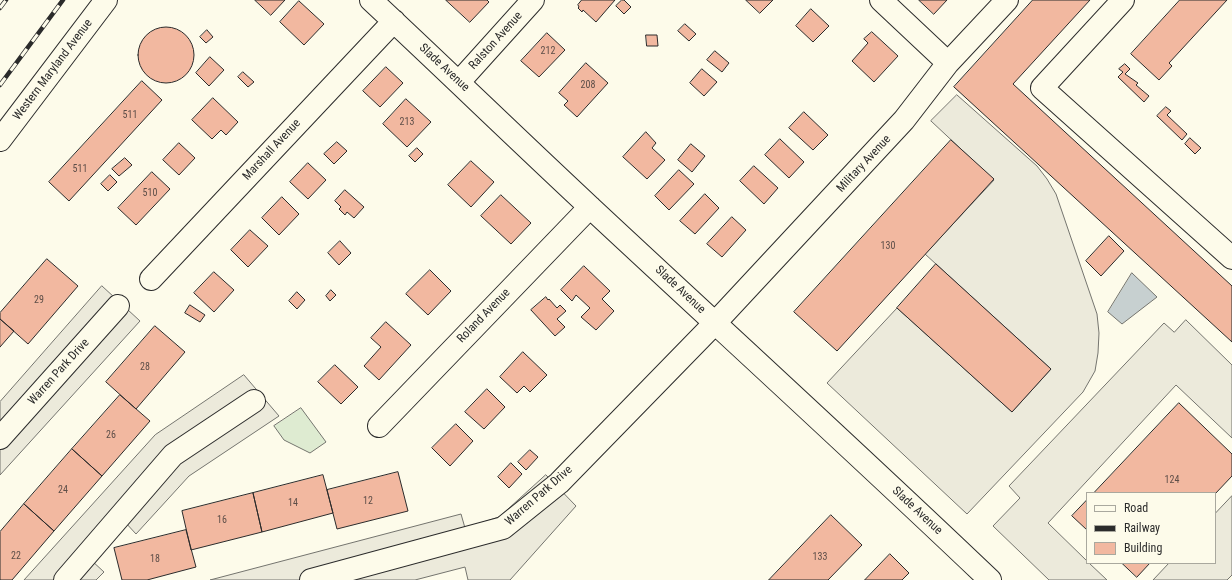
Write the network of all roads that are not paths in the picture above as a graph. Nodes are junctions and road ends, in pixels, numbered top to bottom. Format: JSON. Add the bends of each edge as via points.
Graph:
{"nodes":[{"id":1,"x":106,"y":0,"type":"edge"},
{"id":2,"x":371,"y":0,"type":"edge"},
{"id":3,"x":533,"y":0,"type":"edge"},
{"id":4,"x":881,"y":0,"type":"edge"},
{"id":5,"x":1007,"y":0,"type":"edge"},
{"id":6,"x":1123,"y":0,"type":"edge"},
{"id":7,"x":394,"y":21,"type":"junction"},
{"id":8,"x":948,"y":63,"type":"junction"},
{"id":9,"x":459,"y":82,"type":"junction"},
{"id":10,"x":0,"y":140,"type":"edge"},
{"id":11,"x":590,"y":207,"type":"junction"},
{"id":12,"x":1232,"y":258,"type":"edge"},
{"id":13,"x":151,"y":279,"type":"dead end"},
{"id":14,"x":118,"y":306,"type":"dead end"},
{"id":15,"x":715,"y":322,"type":"junction"},
{"id":16,"x":254,"y":401,"type":"dead end"},
{"id":17,"x":379,"y":426,"type":"dead end"},
{"id":18,"x":0,"y":438,"type":"edge"},
{"id":19,"x":65,"y":580,"type":"edge"},
{"id":20,"x":311,"y":580,"type":"edge"},
{"id":21,"x":990,"y":580,"type":"edge"}],
"edges":[{"from":1,"to":10,"type":"street","name":"Western Maryland Avenue"},
{"from":2,"to":7,"type":"street","name":"Slade Avenue"},
{"from":3,"to":9,"type":"street","name":"Ralston Avenue"},
{"from":4,"to":8,"type":"street"},
{"from":5,"to":8,"type":"street","name":"Military Avenue"},
{"from":6,"to":12,"type":"street","via":[[1042,88]]},
{"from":7,"to":9,"type":"street","name":"Slade Avenue"},
{"from":7,"to":13,"type":"street","name":"Marshall Avenue"},
{"from":8,"to":15,"type":"street","name":"Military Avenue","via":[[904,120]]},
{"from":9,"to":11,"type":"street","name":"Slade Avenue"},
{"from":11,"to":15,"type":"street","name":"Slade Avenue"},
{"from":11,"to":17,"type":"street","name":"Roland Avenue"},
{"from":14,"to":18,"type":"street","name":"Warren Park Drive"},
{"from":15,"to":20,"type":"street","name":"Warren Park Drive","via":[[559,483],[502,528]]},
{"from":15,"to":21,"type":"street","name":"Slade Avenue"},
{"from":16,"to":19,"type":"street","via":[[173,455]]}]}
